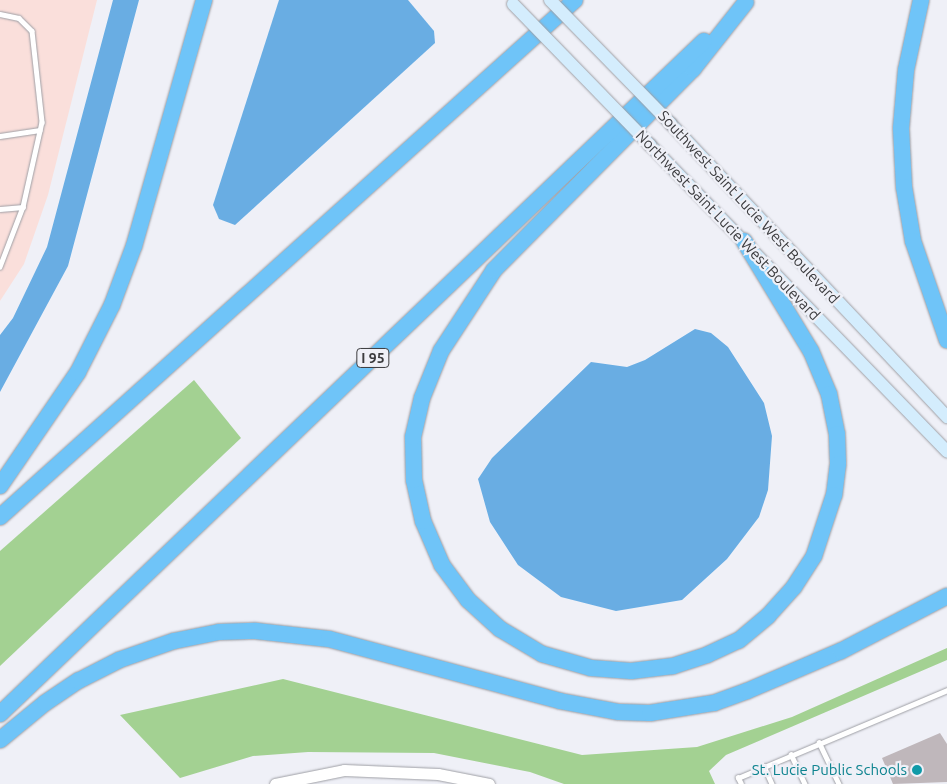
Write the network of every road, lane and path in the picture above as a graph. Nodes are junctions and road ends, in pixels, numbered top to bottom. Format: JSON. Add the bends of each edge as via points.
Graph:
{"nodes":[{"id":1,"x":204,"y":0,"type":"edge"},
{"id":2,"x":550,"y":0,"type":"edge"},
{"id":3,"x":575,"y":0,"type":"edge"},
{"id":4,"x":922,"y":0,"type":"edge"},
{"id":5,"x":747,"y":1,"type":"edge"},
{"id":6,"x":510,"y":2,"type":"edge"},
{"id":7,"x":0,"y":14,"type":"edge"},
{"id":8,"x":40,"y":130,"type":"junction"},
{"id":9,"x":0,"y":136,"type":"edge"},
{"id":10,"x":23,"y":207,"type":"junction"},
{"id":11,"x":0,"y":209,"type":"edge"},
{"id":12,"x":744,"y":241,"type":"junction"},
{"id":13,"x":0,"y":267,"type":"edge"},
{"id":14,"x":947,"y":340,"type":"edge"},
{"id":15,"x":947,"y":417,"type":"edge"},
{"id":16,"x":947,"y":452,"type":"edge"},
{"id":17,"x":0,"y":486,"type":"edge"},
{"id":18,"x":0,"y":516,"type":"edge"},
{"id":19,"x":947,"y":596,"type":"edge"},
{"id":20,"x":947,"y":690,"type":"edge"},
{"id":21,"x":0,"y":714,"type":"edge"},
{"id":22,"x":0,"y":740,"type":"edge"},
{"id":23,"x":819,"y":742,"type":"junction"},
{"id":24,"x":791,"y":754,"type":"junction"},
{"id":25,"x":764,"y":766,"type":"junction"},
{"id":26,"x":275,"y":784,"type":"edge"},
{"id":27,"x":489,"y":784,"type":"edge"},
{"id":28,"x":741,"y":784,"type":"edge"},
{"id":29,"x":772,"y":784,"type":"edge"},
{"id":30,"x":805,"y":784,"type":"edge"},
{"id":31,"x":839,"y":784,"type":"edge"}],
"edges":[{"from":1,"to":17,"type":"highway","via":[[134,246],[112,305],[78,372]]},
{"from":2,"to":15,"type":"main road","name":"Southwest Saint Lucie West Boulevard","bridge":true},
{"from":3,"to":18,"type":"highway"},
{"from":4,"to":14,"type":"highway","via":[[906,70],[902,118],[904,187],[913,241]]},
{"from":5,"to":12,"type":"highway","via":[[693,69],[494,270],[441,350],[422,398],[413,437],[414,480],[424,521],[442,565],[468,600],[500,629],[542,654],[591,668],[631,671],[673,666],[708,655],[739,640],[768,616],[814,556],[834,495],[838,464],[837,434],[829,394],[811,351]]},
{"from":5,"to":21,"type":"highway","number":"I 95"},
{"from":6,"to":12,"type":"main road","name":"Northwest Saint Lucie West Boulevard","bridge":true},
{"from":7,"to":8,"type":"lane","via":[[19,18],[32,30]]},
{"from":8,"to":9,"type":"lane"},
{"from":8,"to":10,"type":"lane"},
{"from":10,"to":11,"type":"lane"},
{"from":10,"to":13,"type":"lane"},
{"from":12,"to":16,"type":"main road","name":"Northwest Saint Lucie West Boulevard"},
{"from":19,"to":22,"type":"highway","via":[[841,651],[748,690],[714,703],[650,713],[619,712],[568,702],[329,639],[280,632],[220,632],[174,641],[119,660],[62,692]]},
{"from":20,"to":23,"type":"lane"},
{"from":23,"to":24,"type":"lane"},
{"from":23,"to":31,"type":"lane"},
{"from":24,"to":25,"type":"lane"},
{"from":24,"to":30,"type":"lane"},
{"from":25,"to":28,"type":"lane","via":[[738,778]]},
{"from":25,"to":29,"type":"lane"},
{"from":26,"to":27,"type":"street","via":[[344,770],[438,774]]}]}
